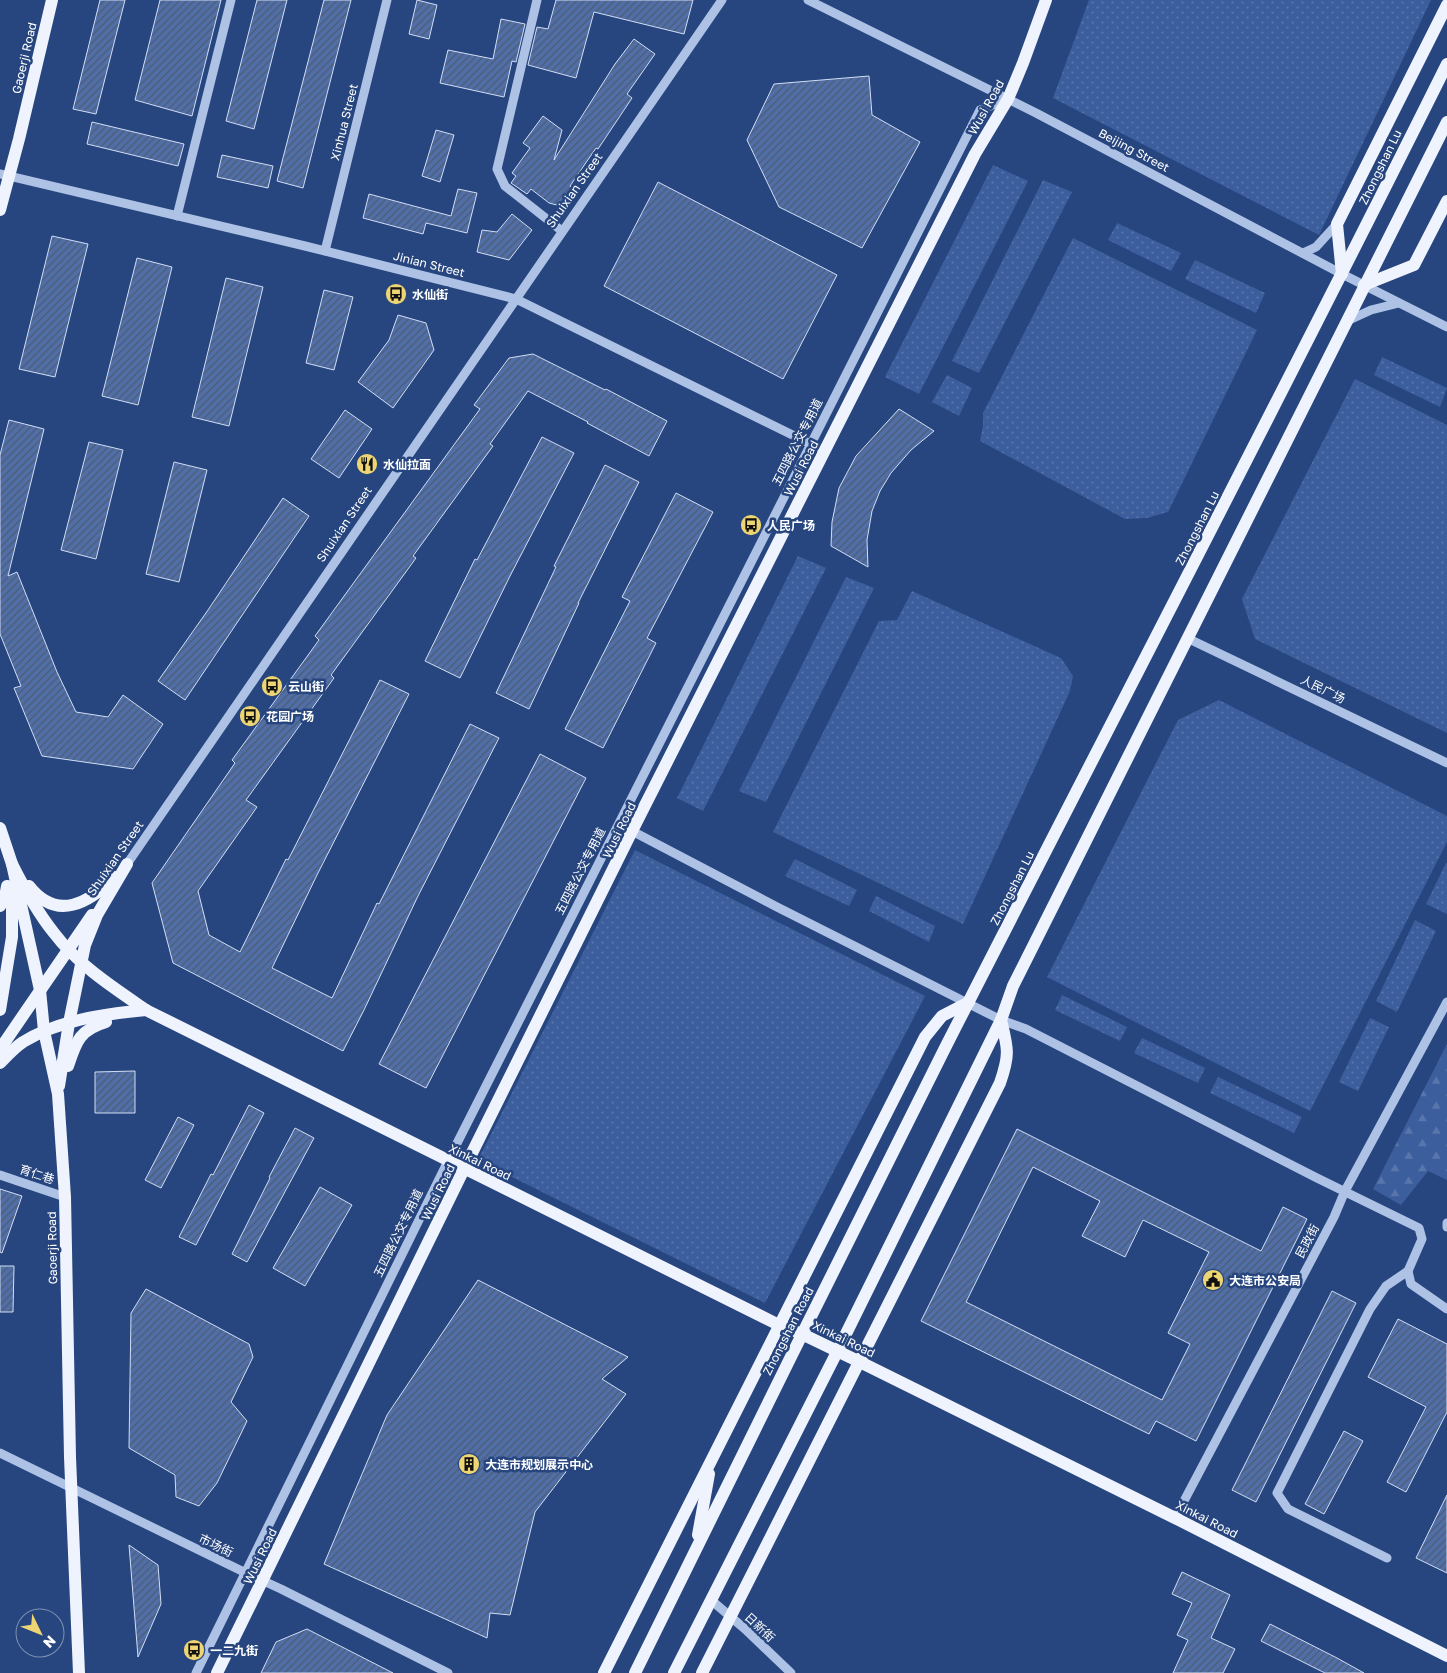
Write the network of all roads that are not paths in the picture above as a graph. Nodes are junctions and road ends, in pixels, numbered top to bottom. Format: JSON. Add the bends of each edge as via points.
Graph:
{"nodes":[{"id":1,"x":52,"y":0,"type":"edge"},
{"id":2,"x":231,"y":0,"type":"edge"},
{"id":3,"x":387,"y":0,"type":"edge"},
{"id":4,"x":537,"y":0,"type":"edge"},
{"id":5,"x":722,"y":0,"type":"edge"},
{"id":6,"x":808,"y":0,"type":"edge"},
{"id":7,"x":1046,"y":0,"type":"edge"},
{"id":8,"x":1447,"y":5,"type":"edge"},
{"id":9,"x":1447,"y":64,"type":"edge"},
{"id":10,"x":1008,"y":99,"type":"junction"},
{"id":11,"x":1447,"y":122,"type":"edge"},
{"id":12,"x":5,"y":175,"type":"edge"},
{"id":13,"x":1447,"y":201,"type":"edge"},
{"id":14,"x":0,"y":210,"type":"edge"},
{"id":15,"x":177,"y":216,"type":"junction"},
{"id":16,"x":1338,"y":224,"type":"junction"},
{"id":17,"x":562,"y":231,"type":"junction"},
{"id":18,"x":325,"y":251,"type":"junction"},
{"id":19,"x":1303,"y":253,"type":"junction"},
{"id":20,"x":1342,"y":274,"type":"junction"},
{"id":21,"x":1364,"y":285,"type":"junction"},
{"id":22,"x":516,"y":299,"type":"junction"},
{"id":23,"x":1399,"y":304,"type":"junction"},
{"id":24,"x":1347,"y":321,"type":"junction"},
{"id":25,"x":1447,"y":327,"type":"edge"},
{"id":26,"x":810,"y":444,"type":"junction"},
{"id":27,"x":825,"y":451,"type":"junction"},
{"id":28,"x":1188,"y":638,"type":"junction"},
{"id":29,"x":1447,"y":763,"type":"edge"},
{"id":30,"x":0,"y":828,"type":"edge"},
{"id":31,"x":632,"y":831,"type":"junction"},
{"id":32,"x":12,"y":864,"type":"junction"},
{"id":33,"x":127,"y":864,"type":"junction"},
{"id":34,"x":0,"y":906,"type":"edge"},
{"id":35,"x":68,"y":949,"type":"junction"},
{"id":36,"x":82,"y":962,"type":"junction"},
{"id":37,"x":40,"y":990,"type":"junction"},
{"id":38,"x":969,"y":1002,"type":"junction"},
{"id":39,"x":1447,"y":1002,"type":"edge"},
{"id":40,"x":0,"y":1010,"type":"edge"},
{"id":41,"x":146,"y":1010,"type":"junction"},
{"id":42,"x":1001,"y":1020,"type":"junction"},
{"id":43,"x":69,"y":1023,"type":"junction"},
{"id":44,"x":44,"y":1031,"type":"junction"},
{"id":45,"x":0,"y":1049,"type":"edge"},
{"id":46,"x":0,"y":1064,"type":"edge"},
{"id":47,"x":58,"y":1094,"type":"junction"},
{"id":48,"x":448,"y":1161,"type":"junction"},
{"id":49,"x":464,"y":1169,"type":"junction"},
{"id":50,"x":0,"y":1175,"type":"edge"},
{"id":51,"x":1345,"y":1191,"type":"junction"},
{"id":52,"x":65,"y":1196,"type":"junction"},
{"id":53,"x":1447,"y":1222,"type":"edge"},
{"id":54,"x":1447,"y":1227,"type":"edge"},
{"id":55,"x":1408,"y":1272,"type":"junction"},
{"id":56,"x":1447,"y":1309,"type":"edge"},
{"id":57,"x":779,"y":1325,"type":"junction"},
{"id":58,"x":802,"y":1334,"type":"junction"},
{"id":59,"x":837,"y":1352,"type":"junction"},
{"id":60,"x":860,"y":1362,"type":"junction"},
{"id":61,"x":0,"y":1453,"type":"edge"},
{"id":62,"x":712,"y":1459,"type":"junction"},
{"id":63,"x":71,"y":1487,"type":"junction"},
{"id":64,"x":1175,"y":1518,"type":"junction"},
{"id":65,"x":695,"y":1552,"type":"junction"},
{"id":66,"x":1387,"y":1558,"type":"dead end"},
{"id":67,"x":246,"y":1573,"type":"junction"},
{"id":68,"x":263,"y":1581,"type":"junction"},
{"id":69,"x":711,"y":1600,"type":"junction"},
{"id":70,"x":730,"y":1616,"type":"junction"},
{"id":71,"x":1447,"y":1656,"type":"edge"},
{"id":72,"x":79,"y":1673,"type":"edge"},
{"id":73,"x":196,"y":1673,"type":"edge"},
{"id":74,"x":217,"y":1673,"type":"edge"},
{"id":75,"x":448,"y":1673,"type":"edge"},
{"id":76,"x":604,"y":1673,"type":"edge"},
{"id":77,"x":635,"y":1673,"type":"edge"},
{"id":78,"x":674,"y":1673,"type":"edge"},
{"id":79,"x":702,"y":1673,"type":"edge"},
{"id":80,"x":791,"y":1673,"type":"edge"}],
"edges":[{"from":1,"to":12,"type":"main road","name":"Gaoerji Road"},
{"from":2,"to":15,"type":"street"},
{"from":3,"to":18,"type":"street","name":"Xinhua Street"},
{"from":4,"to":17,"type":"street","via":[[497,169],[505,186]]},
{"from":5,"to":17,"type":"street","name":"Shuixian Street"},
{"from":6,"to":10,"type":"street","name":"Beijing Street"},
{"from":7,"to":10,"type":"main road","name":"Wusi Road"},
{"from":8,"to":16,"type":"main road"},
{"from":9,"to":20,"type":"main road","name":"Zhongshan Lu"},
{"from":10,"to":19,"type":"street","name":"Beijing Street"},
{"from":10,"to":26,"type":"street","name":"五四路公交专用道","via":[[980,110]]},
{"from":10,"to":27,"type":"main road","name":"Wusi Road","via":[[975,154]]},
{"from":11,"to":21,"type":"main road"},
{"from":12,"to":14,"type":"main road","name":"Gaoerji Road"},
{"from":12,"to":15,"type":"street","name":"Jinian Street"},
{"from":13,"to":21,"type":"main road","via":[[1414,265]]},
{"from":15,"to":18,"type":"street","name":"Jinian Street"},
{"from":16,"to":19,"type":"street","via":[[1316,247]]},
{"from":16,"to":20,"type":"main road"},
{"from":17,"to":22,"type":"street","name":"Shuixian Street"},
{"from":18,"to":22,"type":"street","name":"Jinian Street"},
{"from":19,"to":20,"type":"street","name":"Beijing Street"},
{"from":20,"to":21,"type":"street","name":"Beijing Street"},
{"from":20,"to":38,"type":"main road","name":"Zhongshan Lu"},
{"from":21,"to":23,"type":"street","name":"Beijing Street"},
{"from":21,"to":24,"type":"main road"},
{"from":22,"to":26,"type":"street","name":"Jinian Street"},
{"from":22,"to":33,"type":"street","name":"Shuixian Street"},
{"from":23,"to":24,"type":"street","via":[[1371,310]]},
{"from":23,"to":25,"type":"street","name":"Beijing Street"},
{"from":24,"to":28,"type":"main road"},
{"from":26,"to":27,"type":"street","name":"Jinian Street"},
{"from":26,"to":48,"type":"street","name":"五四路公交专用道"},
{"from":27,"to":31,"type":"main road","name":"Wusi Road"},
{"from":28,"to":29,"type":"street","name":"人民广场"},
{"from":28,"to":42,"type":"main road","via":[[1013,986]]},
{"from":30,"to":32,"type":"main road","name":"Gaoerji Road"},
{"from":31,"to":38,"type":"street"},
{"from":31,"to":49,"type":"main road","name":"Wusi Road"},
{"from":32,"to":33,"type":"main road","via":[[37,896],[66,907],[88,899]]},
{"from":32,"to":34,"type":"main road"},
{"from":32,"to":35,"type":"main road","name":"Xinkai Road","via":[[42,918]]},
{"from":32,"to":37,"type":"main road","name":"Gaoerji Road"},
{"from":32,"to":40,"type":"main road","via":[[12,937]]},
{"from":33,"to":35,"type":"main road","name":"Shuixian Street"},
{"from":33,"to":36,"type":"main road","via":[[97,915]]},
{"from":35,"to":36,"type":"main road","name":"Xinkai Road"},
{"from":35,"to":37,"type":"main road","name":"Shuixian Street"},
{"from":36,"to":41,"type":"main road","name":"Xinkai Road"},
{"from":36,"to":43,"type":"main road"},
{"from":37,"to":44,"type":"main road","name":"Gaoerji Road"},
{"from":37,"to":45,"type":"main road","name":"Shuixian Street"},
{"from":38,"to":42,"type":"street"},
{"from":38,"to":57,"type":"main road","via":[[942,1016],[925,1037]]},
{"from":38,"to":58,"type":"main road","name":"Zhongshan Road"},
{"from":39,"to":51,"type":"street","name":"民政街"},
{"from":41,"to":43,"type":"main road","via":[[104,1014]]},
{"from":41,"to":47,"type":"main road","via":[[91,1026],[76,1042]]},
{"from":41,"to":48,"type":"main road","name":"Xinkai Road"},
{"from":42,"to":51,"type":"street","via":[[1026,1029]]},
{"from":42,"to":59,"type":"main road"},
{"from":42,"to":60,"type":"main road","via":[[1008,1048],[1000,1083]]},
{"from":43,"to":44,"type":"main road"},
{"from":43,"to":47,"type":"main road"},
{"from":44,"to":46,"type":"main road","via":[[21,1043]]},
{"from":44,"to":47,"type":"main road","name":"Gaoerji Road"},
{"from":47,"to":52,"type":"main road","name":"Gaoerji Road"},
{"from":48,"to":49,"type":"main road","name":"Xinkai Road"},
{"from":48,"to":67,"type":"street","name":"五四路公交专用道"},
{"from":49,"to":57,"type":"main road","name":"Xinkai Road"},
{"from":49,"to":68,"type":"main road","name":"Wusi Road"},
{"from":50,"to":52,"type":"street","name":"育仁巷"},
{"from":51,"to":55,"type":"street","via":[[1419,1228],[1422,1239]]},
{"from":51,"to":64,"type":"street","name":"民政街"},
{"from":52,"to":63,"type":"main road","name":"Gaoerji Road"},
{"from":53,"to":54,"type":"street"},
{"from":55,"to":56,"type":"street","via":[[1411,1284]]},
{"from":55,"to":66,"type":"street","via":[[1386,1286],[1370,1309],[1277,1492],[1288,1509]]},
{"from":57,"to":58,"type":"main road","name":"Xinkai Road"},
{"from":57,"to":62,"type":"main road"},
{"from":58,"to":59,"type":"main road","name":"Xinkai Road"},
{"from":58,"to":65,"type":"main road","name":"Zhongshan Road"},
{"from":59,"to":60,"type":"main road","name":"Xinkai Road"},
{"from":59,"to":69,"type":"main road"},
{"from":60,"to":64,"type":"main road","name":"Xinkai Road"},
{"from":60,"to":70,"type":"main road"},
{"from":61,"to":63,"type":"street","name":"市场街"},
{"from":62,"to":65,"type":"main road"},
{"from":62,"to":76,"type":"main road"},
{"from":63,"to":67,"type":"street","name":"市场街"},
{"from":63,"to":72,"type":"main road","name":"Gaoerji Road"},
{"from":64,"to":71,"type":"main road","name":"Xinkai Road"},
{"from":65,"to":77,"type":"main road","name":"Zhongshan Road"},
{"from":67,"to":68,"type":"street","name":"市场街"},
{"from":67,"to":73,"type":"street","name":"五四路公交专用道"},
{"from":68,"to":74,"type":"main road","name":"Wusi Road"},
{"from":68,"to":75,"type":"street","name":"市场街"},
{"from":69,"to":70,"type":"street","name":"日新街"},
{"from":69,"to":78,"type":"main road"},
{"from":70,"to":79,"type":"main road"},
{"from":70,"to":80,"type":"street","name":"日新街"}]}
